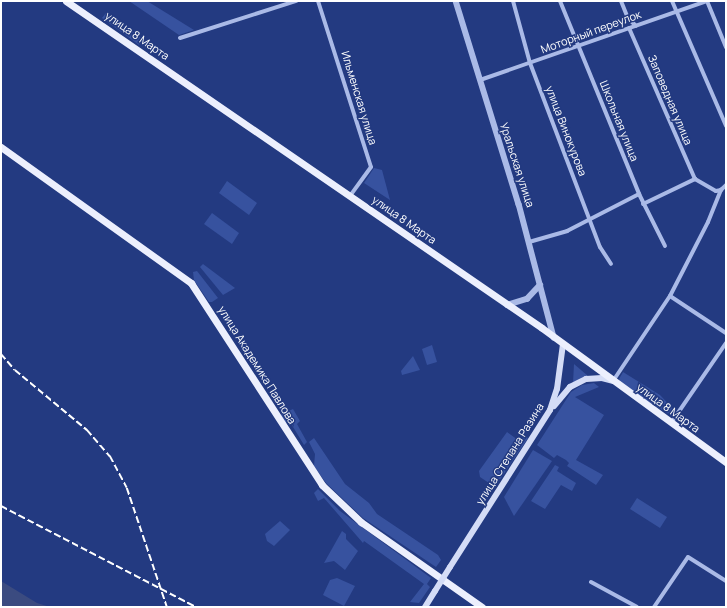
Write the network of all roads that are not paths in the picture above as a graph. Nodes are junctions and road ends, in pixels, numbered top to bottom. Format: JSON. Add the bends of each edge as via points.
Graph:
{"nodes":[{"id":1,"x":66,"y":1,"type":"edge"},
{"id":2,"x":296,"y":1,"type":"edge"},
{"id":3,"x":318,"y":1,"type":"edge"},
{"id":4,"x":456,"y":1,"type":"edge"},
{"id":5,"x":513,"y":1,"type":"edge"},
{"id":6,"x":560,"y":1,"type":"edge"},
{"id":7,"x":621,"y":1,"type":"edge"},
{"id":8,"x":672,"y":1,"type":"edge"},
{"id":9,"x":707,"y":1,"type":"edge"},
{"id":10,"x":678,"y":11,"type":"junction"},
{"id":11,"x":636,"y":26,"type":"junction"},
{"id":12,"x":629,"y":28,"type":"junction"},
{"id":13,"x":180,"y":38,"type":"dead end"},
{"id":14,"x":579,"y":46,"type":"junction"},
{"id":15,"x":726,"y":47,"type":"edge"},
{"id":16,"x":530,"y":63,"type":"junction"},
{"id":17,"x":480,"y":80,"type":"junction"},
{"id":18,"x":726,"y":126,"type":"edge"},
{"id":19,"x":1,"y":146,"type":"edge"},
{"id":20,"x":695,"y":179,"type":"junction"},
{"id":21,"x":726,"y":185,"type":"edge"},
{"id":22,"x":721,"y":190,"type":"junction"},
{"id":23,"x":639,"y":194,"type":"junction"},
{"id":24,"x":350,"y":196,"type":"junction"},
{"id":25,"x":643,"y":204,"type":"junction"},
{"id":26,"x":591,"y":220,"type":"junction"},
{"id":27,"x":529,"y":242,"type":"junction"},
{"id":28,"x":665,"y":246,"type":"dead end"},
{"id":29,"x":611,"y":264,"type":"dead end"},
{"id":30,"x":540,"y":285,"type":"junction"},
{"id":31,"x":670,"y":296,"type":"junction"},
{"id":32,"x":507,"y":305,"type":"junction"},
{"id":33,"x":726,"y":333,"type":"edge"},
{"id":34,"x":554,"y":337,"type":"junction"},
{"id":35,"x":726,"y":343,"type":"edge"},
{"id":36,"x":563,"y":344,"type":"junction"},
{"id":37,"x":613,"y":382,"type":"junction"},
{"id":38,"x":550,"y":410,"type":"junction"},
{"id":39,"x":671,"y":423,"type":"junction"},
{"id":40,"x":726,"y":462,"type":"edge"},
{"id":41,"x":726,"y":581,"type":"edge"},
{"id":42,"x":591,"y":582,"type":"dead end"},
{"id":43,"x":425,"y":607,"type":"edge"},
{"id":44,"x":482,"y":607,"type":"edge"},
{"id":45,"x":637,"y":607,"type":"edge"},
{"id":46,"x":654,"y":607,"type":"edge"}],
"edges":[{"from":1,"to":24,"type":"main road","name":"улица 8 Марта"},
{"from":2,"to":13,"type":"street"},
{"from":3,"to":24,"type":"street","name":"Ильменская улица","via":[[371,167]]},
{"from":4,"to":17,"type":"street","name":"Уральская улица"},
{"from":5,"to":16,"type":"street","name":"улица Винокурова"},
{"from":6,"to":14,"type":"street","name":"Школьная улица"},
{"from":7,"to":11,"type":"street","via":[[628,18]]},
{"from":8,"to":10,"type":"street"},
{"from":9,"to":10,"type":"street","name":"Моторный переулок"},
{"from":9,"to":15,"type":"street"},
{"from":10,"to":11,"type":"street","name":"Моторный переулок"},
{"from":10,"to":18,"type":"street"},
{"from":11,"to":12,"type":"street","name":"Моторный переулок"},
{"from":12,"to":14,"type":"street","name":"Моторный переулок"},
{"from":12,"to":20,"type":"street","name":"Заповедная улица"},
{"from":14,"to":16,"type":"street","name":"Моторный переулок"},
{"from":14,"to":23,"type":"street","name":"Школьная улица"},
{"from":16,"to":17,"type":"street","name":"Моторный переулок"},
{"from":16,"to":26,"type":"street","name":"улица Винокурова"},
{"from":17,"to":27,"type":"street","name":"Уральская улица"},
{"from":19,"to":44,"type":"main road","name":"улица Академика Павлова","via":[[191,283],[322,485],[361,522]]},
{"from":20,"to":22,"type":"street","via":[[716,191]]},
{"from":20,"to":25,"type":"street"},
{"from":21,"to":22,"type":"street"},
{"from":22,"to":31,"type":"street","via":[[708,222]]},
{"from":23,"to":25,"type":"street","name":"Школьная улица"},
{"from":23,"to":26,"type":"street"},
{"from":24,"to":32,"type":"main road","name":"улица 8 Марта"},
{"from":25,"to":28,"type":"street","name":"Школьная улица"},
{"from":26,"to":27,"type":"street","via":[[567,231]]},
{"from":26,"to":29,"type":"street","name":"улица Винокурова","via":[[600,247]]},
{"from":27,"to":30,"type":"street","name":"Уральская улица"},
{"from":30,"to":32,"type":"street","via":[[527,299]]},
{"from":30,"to":34,"type":"street","name":"Уральская улица"},
{"from":31,"to":33,"type":"street"},
{"from":31,"to":37,"type":"street"},
{"from":32,"to":34,"type":"main road","name":"улица 8 Марта"},
{"from":34,"to":36,"type":"main road","name":"улица 8 Марта"},
{"from":35,"to":39,"type":"street"},
{"from":36,"to":37,"type":"main road","name":"улица 8 Марта"},
{"from":36,"to":38,"type":"main road","name":"улица Степана Разина","via":[[557,389]]},
{"from":37,"to":38,"type":"main road","via":[[592,377],[580,382],[570,388]]},
{"from":37,"to":39,"type":"main road","name":"улица 8 Марта"},
{"from":38,"to":43,"type":"main road","name":"улица Степана Разина","bridge":true},
{"from":39,"to":40,"type":"main road","name":"улица 8 Марта"},
{"from":41,"to":46,"type":"street","via":[[688,556]]},
{"from":42,"to":45,"type":"street"}]}
